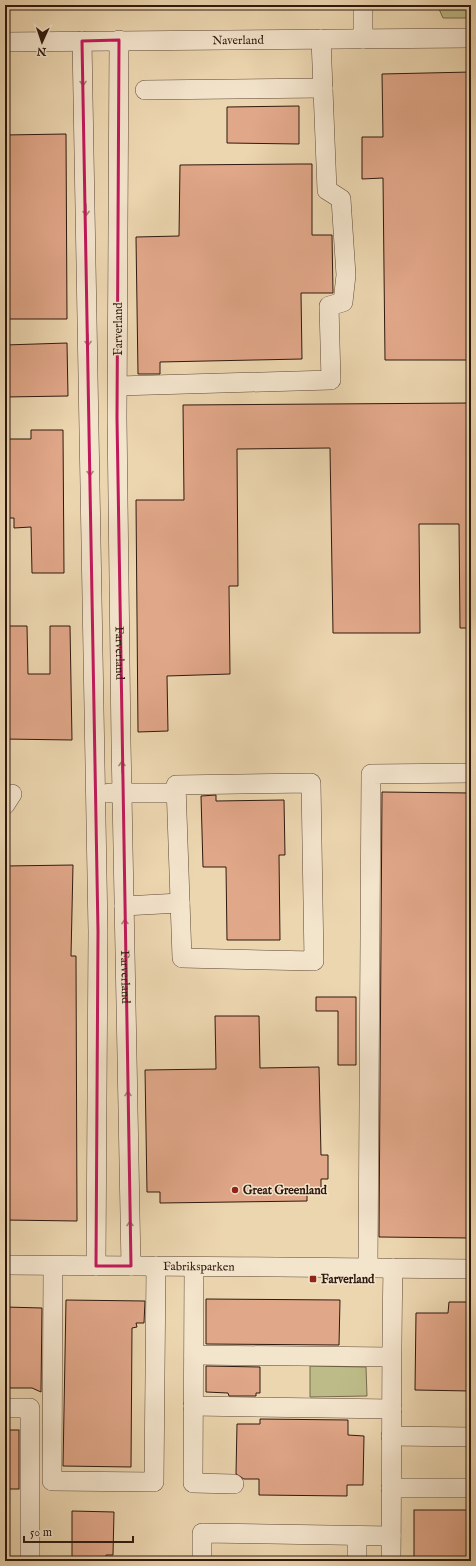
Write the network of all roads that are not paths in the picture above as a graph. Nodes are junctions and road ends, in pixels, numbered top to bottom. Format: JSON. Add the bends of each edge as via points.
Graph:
{"nodes":[{"id":1,"x":363,"y":5,"type":"edge"},
{"id":2,"x":471,"y":38,"type":"edge"},
{"id":3,"x":321,"y":39,"type":"junction"},
{"id":4,"x":363,"y":39,"type":"junction"},
{"id":5,"x":119,"y":40,"type":"junction"},
{"id":6,"x":82,"y":41,"type":"junction"},
{"id":7,"x":5,"y":42,"type":"edge"},
{"id":8,"x":323,"y":88,"type":"junction"},
{"id":9,"x":145,"y":90,"type":"dead end"},
{"id":10,"x":118,"y":386,"type":"junction"},
{"id":11,"x":118,"y":418,"type":"junction"},
{"id":12,"x":89,"y":419,"type":"junction"},
{"id":13,"x":93,"y":613,"type":"junction"},
{"id":14,"x":120,"y":614,"type":"junction"},
{"id":15,"x":121,"y":742,"type":"junction"},
{"id":16,"x":95,"y":743,"type":"junction"},
{"id":17,"x":471,"y":772,"type":"edge"},
{"id":18,"x":122,"y":793,"type":"junction"},
{"id":19,"x":176,"y":793,"type":"junction"},
{"id":20,"x":96,"y":794,"type":"junction"},
{"id":21,"x":180,"y":903,"type":"junction"},
{"id":22,"x":124,"y":906,"type":"junction"},
{"id":23,"x":97,"y":1032,"type":"junction"},
{"id":24,"x":127,"y":1032,"type":"junction"},
{"id":25,"x":5,"y":1265,"type":"edge"},
{"id":26,"x":53,"y":1266,"type":"junction"},
{"id":27,"x":96,"y":1266,"type":"junction"},
{"id":28,"x":131,"y":1266,"type":"junction"},
{"id":29,"x":156,"y":1266,"type":"junction"},
{"id":30,"x":194,"y":1267,"type":"junction"},
{"id":31,"x":368,"y":1267,"type":"junction"},
{"id":32,"x":394,"y":1268,"type":"junction"},
{"id":33,"x":471,"y":1269,"type":"edge"},
{"id":34,"x":194,"y":1355,"type":"junction"},
{"id":35,"x":391,"y":1357,"type":"junction"},
{"id":36,"x":193,"y":1406,"type":"junction"},
{"id":37,"x":5,"y":1408,"type":"edge"},
{"id":38,"x":392,"y":1409,"type":"junction"},
{"id":39,"x":391,"y":1436,"type":"junction"},
{"id":40,"x":471,"y":1437,"type":"edge"},
{"id":41,"x":234,"y":1484,"type":"dead end"},
{"id":42,"x":391,"y":1488,"type":"junction"},
{"id":43,"x":471,"y":1488,"type":"edge"},
{"id":44,"x":357,"y":1536,"type":"junction"},
{"id":45,"x":391,"y":1536,"type":"junction"},
{"id":46,"x":30,"y":1561,"type":"edge"},
{"id":47,"x":202,"y":1561,"type":"edge"},
{"id":48,"x":357,"y":1561,"type":"edge"},
{"id":49,"x":391,"y":1561,"type":"edge"}],
"edges":[{"from":1,"to":4,"type":"street"},
{"from":2,"to":4,"type":"street","name":"Naverland"},
{"from":3,"to":4,"type":"street","name":"Naverland"},
{"from":3,"to":5,"type":"street","name":"Naverland"},
{"from":3,"to":8,"type":"street"},
{"from":5,"to":6,"type":"street","name":"Naverland"},
{"from":5,"to":10,"type":"street","name":"Farverland"},
{"from":6,"to":7,"type":"street","name":"Naverland"},
{"from":6,"to":12,"type":"street","one_way":true},
{"from":8,"to":9,"type":"street"},
{"from":8,"to":10,"type":"street","via":[[326,190],[341,199],[346,275],[344,302],[329,306],[331,380]]},
{"from":10,"to":11,"type":"street","name":"Farverland"},
{"from":11,"to":12,"type":"street"},
{"from":11,"to":14,"type":"street","name":"Farverland"},
{"from":12,"to":13,"type":"street","one_way":true},
{"from":13,"to":14,"type":"street"},
{"from":13,"to":16,"type":"street"},
{"from":14,"to":15,"type":"street","name":"Farverland"},
{"from":15,"to":16,"type":"street"},
{"from":18,"to":15,"type":"street","name":"Farverland","one_way":true},
{"from":16,"to":20,"type":"street"},
{"from":17,"to":31,"type":"street","via":[[371,774]]},
{"from":18,"to":19,"type":"street"},
{"from":18,"to":20,"type":"street"},
{"from":18,"to":22,"type":"street","name":"Farverland"},
{"from":19,"to":21,"type":"street"},
{"from":19,"to":21,"type":"street","via":[[176,785],[310,782],[314,960],[182,958]]},
{"from":20,"to":23,"type":"street"},
{"from":21,"to":22,"type":"street"},
{"from":24,"to":22,"type":"street","name":"Farverland","one_way":true},
{"from":23,"to":24,"type":"street"},
{"from":23,"to":27,"type":"street"},
{"from":28,"to":24,"type":"street","name":"Farverland","one_way":true},
{"from":25,"to":26,"type":"street","name":"Fabriksparken"},
{"from":26,"to":27,"type":"street","name":"Fabriksparken"},
{"from":26,"to":29,"type":"street","via":[[52,1481],[154,1482]]},
{"from":27,"to":28,"type":"street","name":"Fabriksparken"},
{"from":28,"to":29,"type":"street","name":"Fabriksparken"},
{"from":29,"to":30,"type":"street","name":"Fabriksparken"},
{"from":30,"to":31,"type":"street","name":"Fabriksparken"},
{"from":30,"to":34,"type":"street"},
{"from":31,"to":32,"type":"street","name":"Fabriksparken"},
{"from":32,"to":33,"type":"street","name":"Fabriksparken"},
{"from":32,"to":35,"type":"street"},
{"from":34,"to":35,"type":"street"},
{"from":34,"to":36,"type":"street"},
{"from":35,"to":38,"type":"street"},
{"from":36,"to":38,"type":"street"},
{"from":36,"to":41,"type":"street","via":[[193,1484]]},
{"from":37,"to":46,"type":"street","via":[[30,1408]]},
{"from":38,"to":39,"type":"street"},
{"from":39,"to":40,"type":"street"},
{"from":39,"to":42,"type":"street"},
{"from":42,"to":43,"type":"street"},
{"from":42,"to":45,"type":"street"},
{"from":44,"to":45,"type":"street"},
{"from":44,"to":47,"type":"street","via":[[202,1533]]},
{"from":44,"to":48,"type":"street"},
{"from":45,"to":49,"type":"street"}]}
